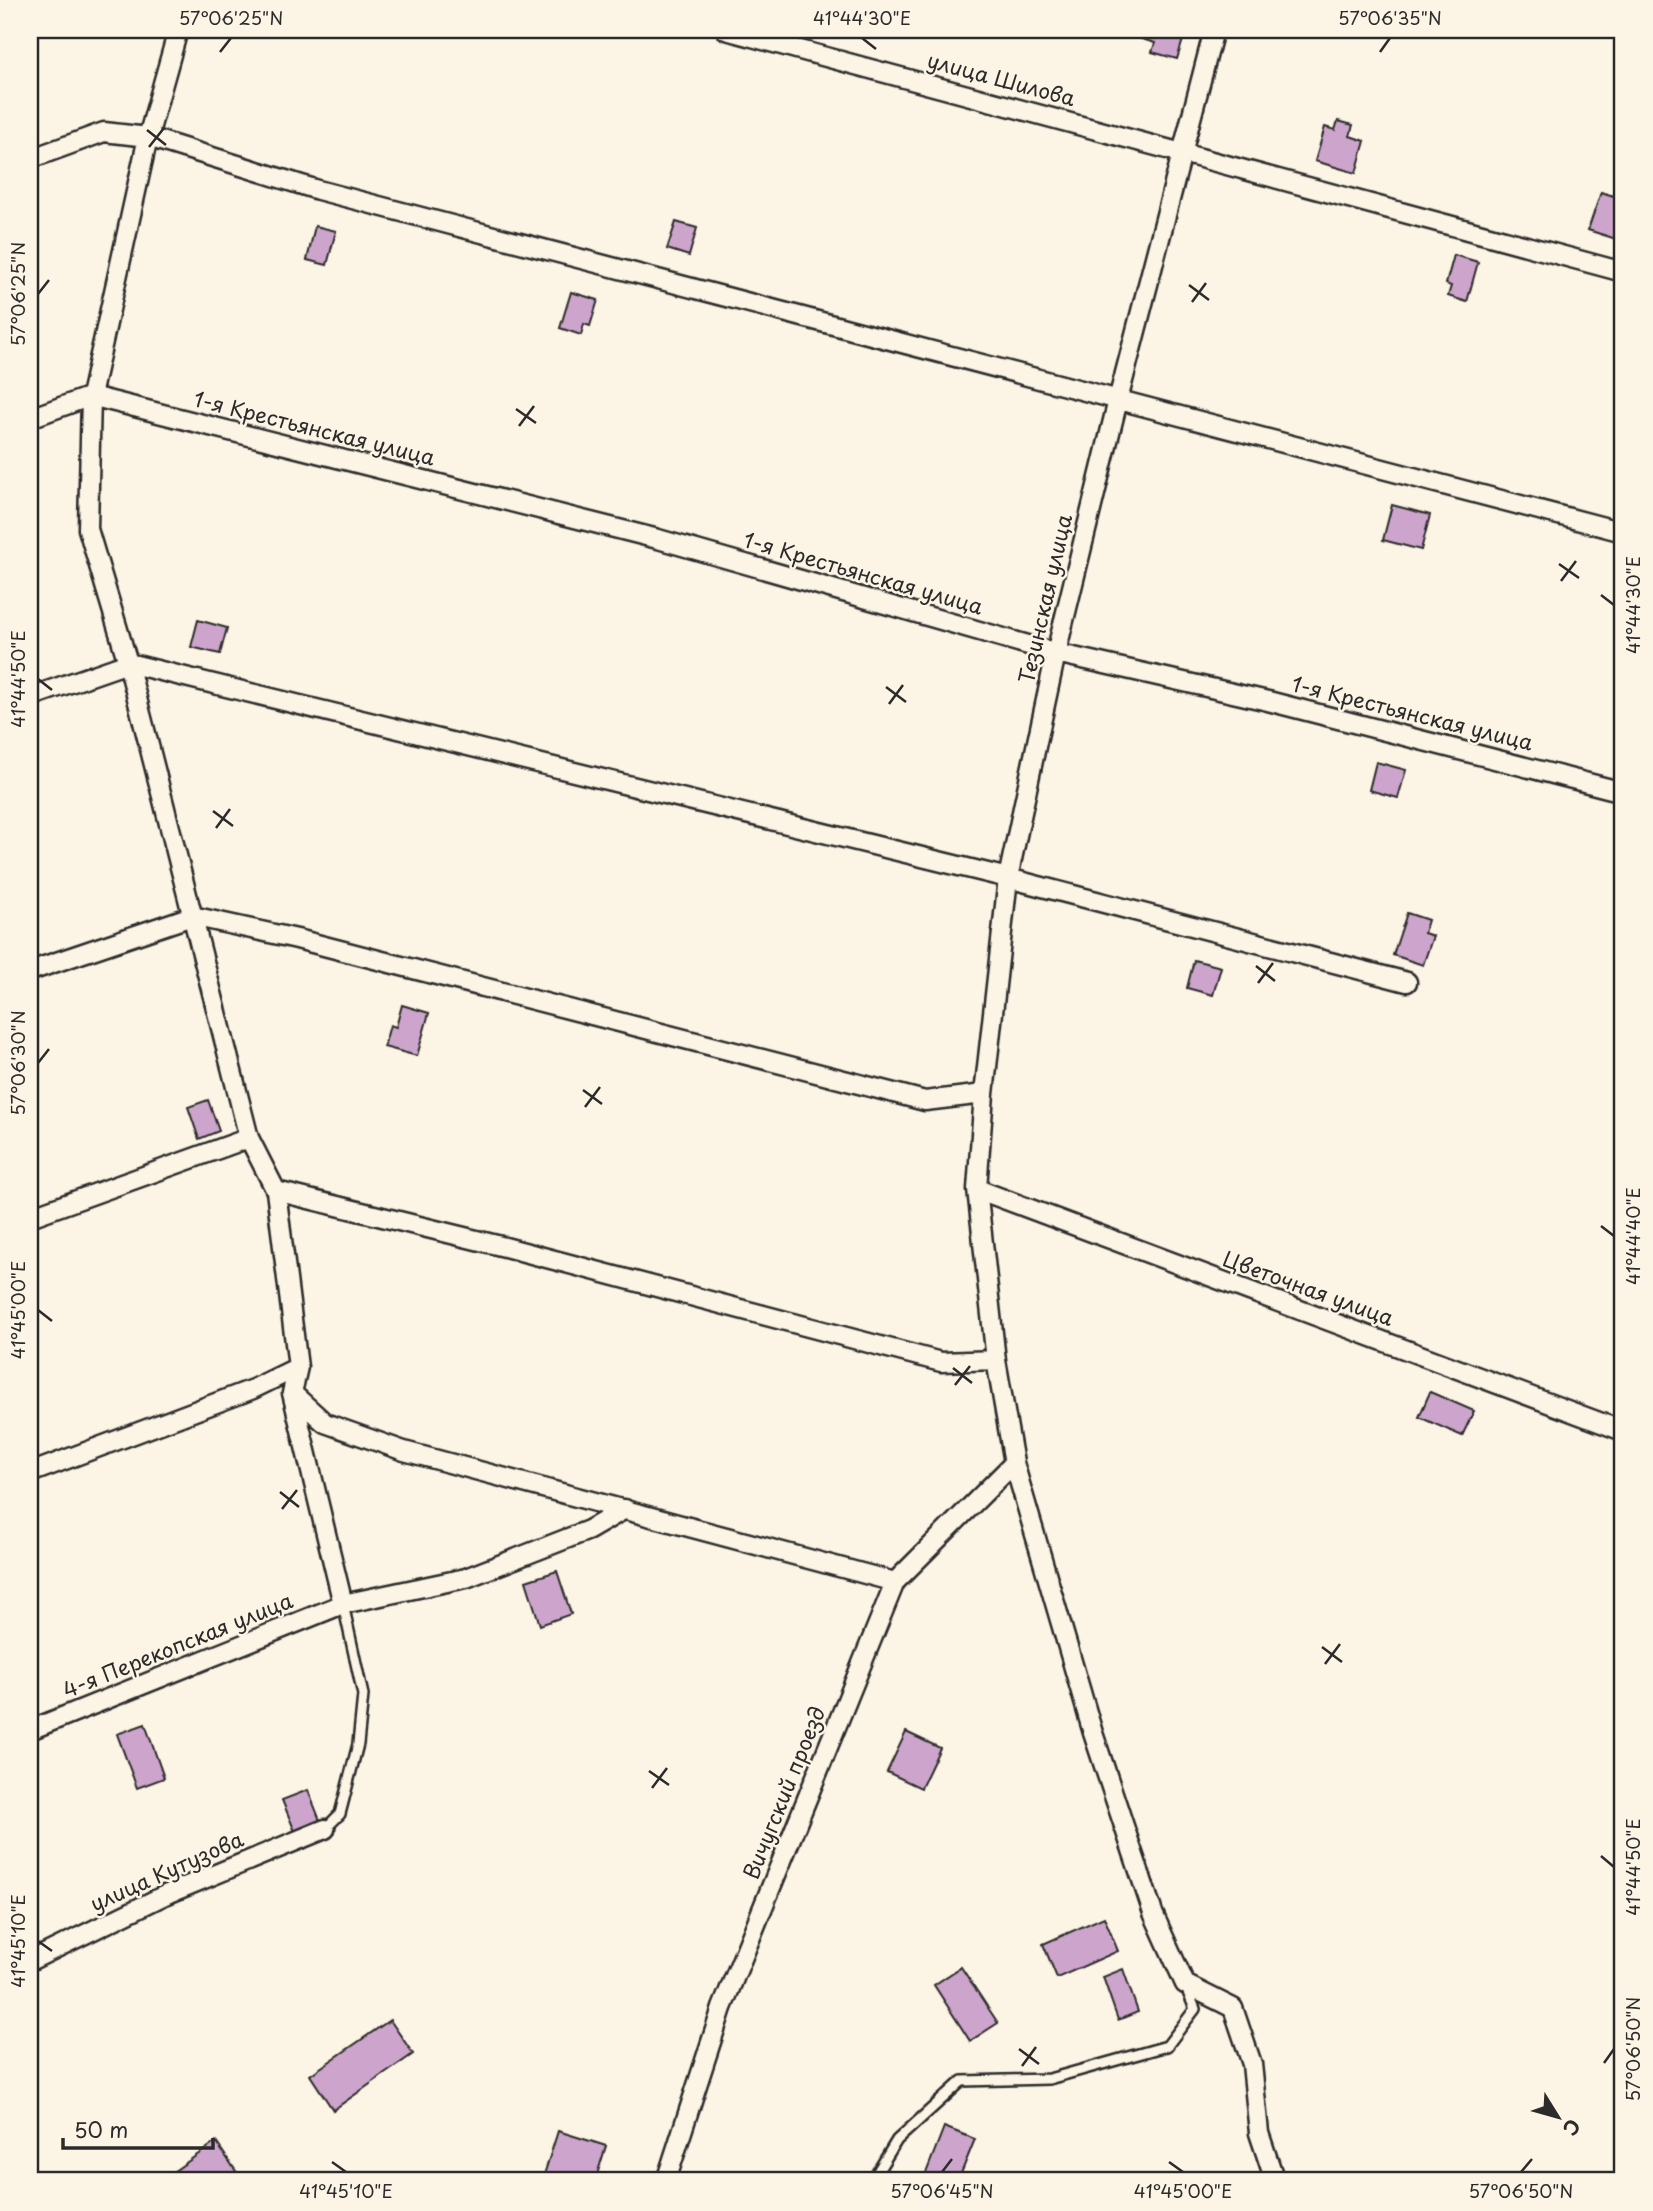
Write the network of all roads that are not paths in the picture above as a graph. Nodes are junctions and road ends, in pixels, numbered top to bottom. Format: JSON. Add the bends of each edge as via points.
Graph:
{"nodes":[{"id":1,"x":178,"y":30,"type":"edge"},
{"id":2,"x":726,"y":30,"type":"edge"},
{"id":3,"x":1214,"y":30,"type":"edge"},
{"id":4,"x":148,"y":137,"type":"junction"},
{"id":5,"x":1184,"y":152,"type":"junction"},
{"id":6,"x":30,"y":159,"type":"edge"},
{"id":7,"x":1623,"y":271,"type":"edge"},
{"id":8,"x":91,"y":396,"type":"junction"},
{"id":9,"x":1118,"y":400,"type":"junction"},
{"id":10,"x":30,"y":418,"type":"edge"},
{"id":11,"x":1623,"y":532,"type":"edge"},
{"id":12,"x":1056,"y":653,"type":"junction"},
{"id":13,"x":128,"y":663,"type":"junction"},
{"id":14,"x":30,"y":697,"type":"edge"},
{"id":15,"x":1623,"y":792,"type":"edge"},
{"id":16,"x":1008,"y":878,"type":"junction"},
{"id":17,"x":192,"y":916,"type":"junction"},
{"id":18,"x":30,"y":971,"type":"edge"},
{"id":19,"x":1407,"y":982,"type":"dead end"},
{"id":20,"x":984,"y":1094,"type":"junction"},
{"id":21,"x":249,"y":1138,"type":"junction"},
{"id":22,"x":977,"y":1189,"type":"junction"},
{"id":23,"x":276,"y":1191,"type":"junction"},
{"id":24,"x":30,"y":1217,"type":"edge"},
{"id":25,"x":996,"y":1360,"type":"junction"},
{"id":26,"x":298,"y":1367,"type":"junction"},
{"id":27,"x":292,"y":1392,"type":"junction"},
{"id":28,"x":1623,"y":1431,"type":"edge"},
{"id":29,"x":1014,"y":1463,"type":"junction"},
{"id":30,"x":30,"y":1473,"type":"edge"},
{"id":31,"x":625,"y":1509,"type":"junction"},
{"id":32,"x":895,"y":1582,"type":"junction"},
{"id":33,"x":343,"y":1604,"type":"junction"},
{"id":34,"x":30,"y":1730,"type":"edge"},
{"id":35,"x":325,"y":1829,"type":"joint"},
{"id":36,"x":30,"y":1961,"type":"edge"},
{"id":37,"x":1185,"y":1984,"type":"junction"},
{"id":38,"x":666,"y":2181,"type":"edge"},
{"id":39,"x":872,"y":2181,"type":"edge"},
{"id":40,"x":1275,"y":2181,"type":"edge"}],
"edges":[{"from":1,"to":4,"type":"street"},
{"from":2,"to":5,"type":"street","name":"улица Шилова"},
{"from":3,"to":5,"type":"street","name":"Тезинская улица"},
{"from":4,"to":6,"type":"street","via":[[104,132]]},
{"from":4,"to":8,"type":"street"},
{"from":4,"to":9,"type":"street","via":[[317,190]]},
{"from":5,"to":7,"type":"street","name":"улица Шилова"},
{"from":5,"to":9,"type":"street","name":"Тезинская улица"},
{"from":8,"to":10,"type":"street"},
{"from":8,"to":12,"type":"street","name":"1-я Крестьянская улица","via":[[658,539]]},
{"from":8,"to":13,"type":"street","via":[[88,529]]},
{"from":9,"to":11,"type":"street"},
{"from":9,"to":12,"type":"street","name":"Тезинская улица"},
{"from":12,"to":15,"type":"street","name":"1-я Крестьянская улица","via":[[1268,701]]},
{"from":12,"to":16,"type":"street","name":"Тезинская улица"},
{"from":13,"to":14,"type":"street"},
{"from":13,"to":16,"type":"street"},
{"from":13,"to":17,"type":"street"},
{"from":16,"to":19,"type":"street"},
{"from":16,"to":20,"type":"street","name":"Тезинская улица"},
{"from":17,"to":18,"type":"street"},
{"from":17,"to":20,"type":"street","via":[[925,1101]]},
{"from":17,"to":21,"type":"street"},
{"from":20,"to":22,"type":"street","name":"Тезинская улица"},
{"from":21,"to":23,"type":"street"},
{"from":21,"to":24,"type":"street"},
{"from":22,"to":25,"type":"street","name":"Тезинская улица"},
{"from":22,"to":28,"type":"street","name":"Цветочная улица"},
{"from":23,"to":25,"type":"street","via":[[941,1362]]},
{"from":23,"to":26,"type":"street"},
{"from":25,"to":29,"type":"street","name":"Тезинская улица"},
{"from":26,"to":27,"type":"street"},
{"from":26,"to":30,"type":"street","via":[[253,1389]]},
{"from":27,"to":31,"type":"street","via":[[325,1423],[404,1451]]},
{"from":27,"to":33,"type":"street"},
{"from":29,"to":32,"type":"street","name":"Вичугский проезд"},
{"from":29,"to":37,"type":"street","name":"Тезинская улица","via":[[1101,1759],[1153,1913]]},
{"from":31,"to":32,"type":"street"},
{"from":31,"to":33,"type":"street","name":"4-я Перекопская улица","via":[[589,1530],[466,1578]]},
{"from":32,"to":38,"type":"street","name":"Вичугский проезд","via":[[722,2008]]},
{"from":33,"to":34,"type":"street","name":"4-я Перекопская улица"},
{"from":33,"to":35,"type":"lane","via":[[363,1695],[346,1794],[340,1814]]},
{"from":35,"to":36,"type":"street","name":"улица Кутузова","via":[[164,1895]]},
{"from":37,"to":39,"type":"lane","via":[[1195,2009],[1167,2046],[1049,2079],[962,2081],[897,2140]]},
{"from":37,"to":40,"type":"street","via":[[1233,2008],[1252,2064],[1259,2133]]}]}
